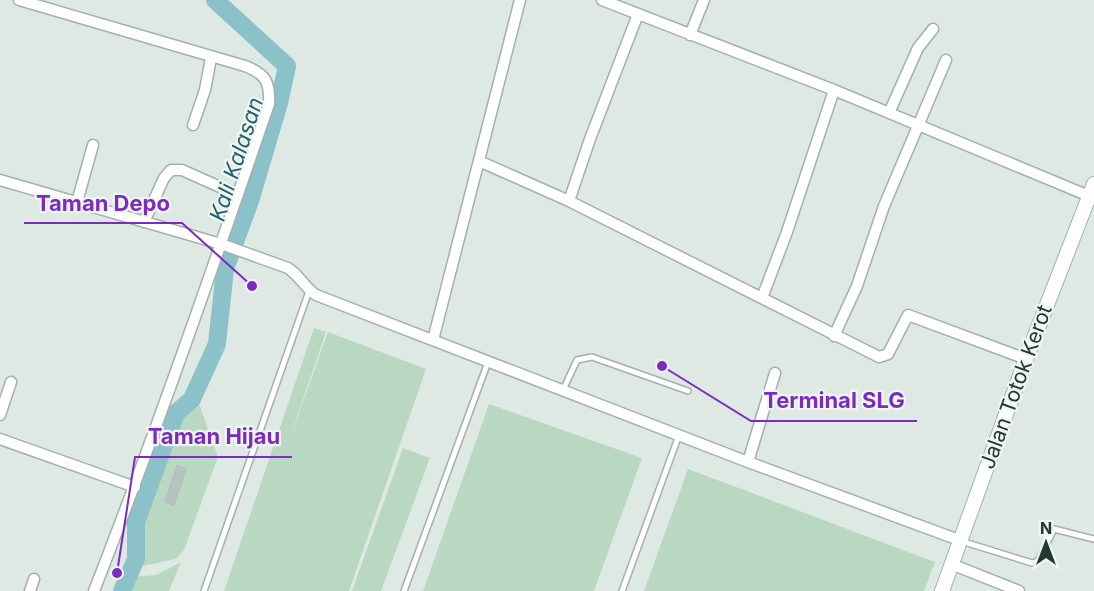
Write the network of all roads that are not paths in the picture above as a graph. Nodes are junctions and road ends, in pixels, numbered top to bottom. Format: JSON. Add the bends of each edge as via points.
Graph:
{"nodes":[{"id":1,"x":19,"y":0,"type":"edge"},
{"id":2,"x":520,"y":0,"type":"edge"},
{"id":3,"x":602,"y":0,"type":"edge"},
{"id":4,"x":704,"y":0,"type":"edge"},
{"id":5,"x":638,"y":14,"type":"junction"},
{"id":6,"x":933,"y":29,"type":"dead end"},
{"id":7,"x":690,"y":35,"type":"junction"},
{"id":8,"x":211,"y":58,"type":"junction"},
{"id":9,"x":946,"y":60,"type":"dead end"},
{"id":10,"x":834,"y":90,"type":"junction"},
{"id":11,"x":889,"y":114,"type":"junction"},
{"id":12,"x":193,"y":125,"type":"dead end"},
{"id":13,"x":920,"y":125,"type":"junction"},
{"id":14,"x":93,"y":145,"type":"dead end"},
{"id":15,"x":479,"y":161,"type":"junction"},
{"id":16,"x":0,"y":180,"type":"edge"},
{"id":17,"x":1092,"y":193,"type":"edge"},
{"id":18,"x":238,"y":195,"type":"junction"},
{"id":19,"x":569,"y":201,"type":"junction"},
{"id":20,"x":77,"y":202,"type":"junction"},
{"id":21,"x":144,"y":222,"type":"junction"},
{"id":22,"x":224,"y":245,"type":"junction"},
{"id":23,"x":309,"y":291,"type":"junction"},
{"id":24,"x":762,"y":298,"type":"junction"},
{"id":25,"x":834,"y":336,"type":"junction"},
{"id":26,"x":433,"y":340,"type":"junction"},
{"id":27,"x":1026,"y":359,"type":"junction"},
{"id":28,"x":488,"y":362,"type":"junction"},
{"id":29,"x":775,"y":373,"type":"dead end"},
{"id":30,"x":11,"y":382,"type":"dead end"},
{"id":31,"x":564,"y":390,"type":"junction"},
{"id":32,"x":688,"y":391,"type":"dead end"},
{"id":33,"x":0,"y":415,"type":"edge"},
{"id":34,"x":679,"y":435,"type":"junction"},
{"id":35,"x":0,"y":439,"type":"edge"},
{"id":36,"x":748,"y":462,"type":"junction"},
{"id":37,"x":135,"y":487,"type":"junction"},
{"id":38,"x":1094,"y":538,"type":"edge"},
{"id":39,"x":960,"y":540,"type":"junction"},
{"id":40,"x":951,"y":564,"type":"junction"},
{"id":41,"x":34,"y":579,"type":"dead end"},
{"id":42,"x":1001,"y":588,"type":"edge"},
{"id":43,"x":30,"y":591,"type":"edge"},
{"id":44,"x":94,"y":591,"type":"edge"},
{"id":45,"x":204,"y":591,"type":"edge"},
{"id":46,"x":404,"y":591,"type":"edge"},
{"id":47,"x":622,"y":591,"type":"edge"},
{"id":48,"x":942,"y":591,"type":"edge"},
{"id":49,"x":1019,"y":591,"type":"edge"}],
"edges":[{"from":1,"to":8,"type":"street"},
{"from":2,"to":15,"type":"street"},
{"from":3,"to":5,"type":"street"},
{"from":4,"to":7,"type":"street"},
{"from":5,"to":7,"type":"street"},
{"from":5,"to":19,"type":"street"},
{"from":6,"to":11,"type":"street","via":[[918,48]]},
{"from":7,"to":10,"type":"street"},
{"from":8,"to":12,"type":"street"},
{"from":8,"to":18,"type":"street","via":[[256,70],[270,86],[268,104]]},
{"from":9,"to":13,"type":"street"},
{"from":10,"to":11,"type":"street"},
{"from":10,"to":24,"type":"street"},
{"from":11,"to":13,"type":"street"},
{"from":13,"to":17,"type":"street"},
{"from":13,"to":25,"type":"street"},
{"from":14,"to":20,"type":"street"},
{"from":15,"to":19,"type":"street"},
{"from":15,"to":26,"type":"street"},
{"from":16,"to":20,"type":"street"},
{"from":17,"to":27,"type":"main road","name":"Jalan Totok Kerot"},
{"from":18,"to":21,"type":"street","via":[[182,170],[171,170]]},
{"from":18,"to":22,"type":"street"},
{"from":19,"to":24,"type":"street"},
{"from":20,"to":21,"type":"street"},
{"from":21,"to":22,"type":"street"},
{"from":22,"to":23,"type":"street","via":[[298,274]]},
{"from":22,"to":37,"type":"street"},
{"from":23,"to":26,"type":"street"},
{"from":23,"to":45,"type":"lane"},
{"from":24,"to":25,"type":"street"},
{"from":25,"to":27,"type":"street","via":[[884,357],[908,315]]},
{"from":26,"to":28,"type":"street"},
{"from":27,"to":39,"type":"main road","name":"Jalan Totok Kerot"},
{"from":28,"to":31,"type":"street"},
{"from":28,"to":46,"type":"lane"},
{"from":29,"to":36,"type":"street"},
{"from":30,"to":33,"type":"street"},
{"from":31,"to":32,"type":"lane","via":[[577,360],[592,357]]},
{"from":31,"to":34,"type":"street"},
{"from":34,"to":36,"type":"street"},
{"from":34,"to":47,"type":"lane"},
{"from":35,"to":37,"type":"street"},
{"from":36,"to":39,"type":"street"},
{"from":37,"to":44,"type":"street"},
{"from":38,"to":39,"type":"lane","via":[[1054,529],[1038,561],[1032,563]]},
{"from":39,"to":40,"type":"main road","name":"Jalan Totok Kerot"},
{"from":40,"to":42,"type":"street"},
{"from":40,"to":48,"type":"main road","name":"Jalan Totok Kerot"},
{"from":41,"to":43,"type":"street"},
{"from":42,"to":49,"type":"street"}]}
